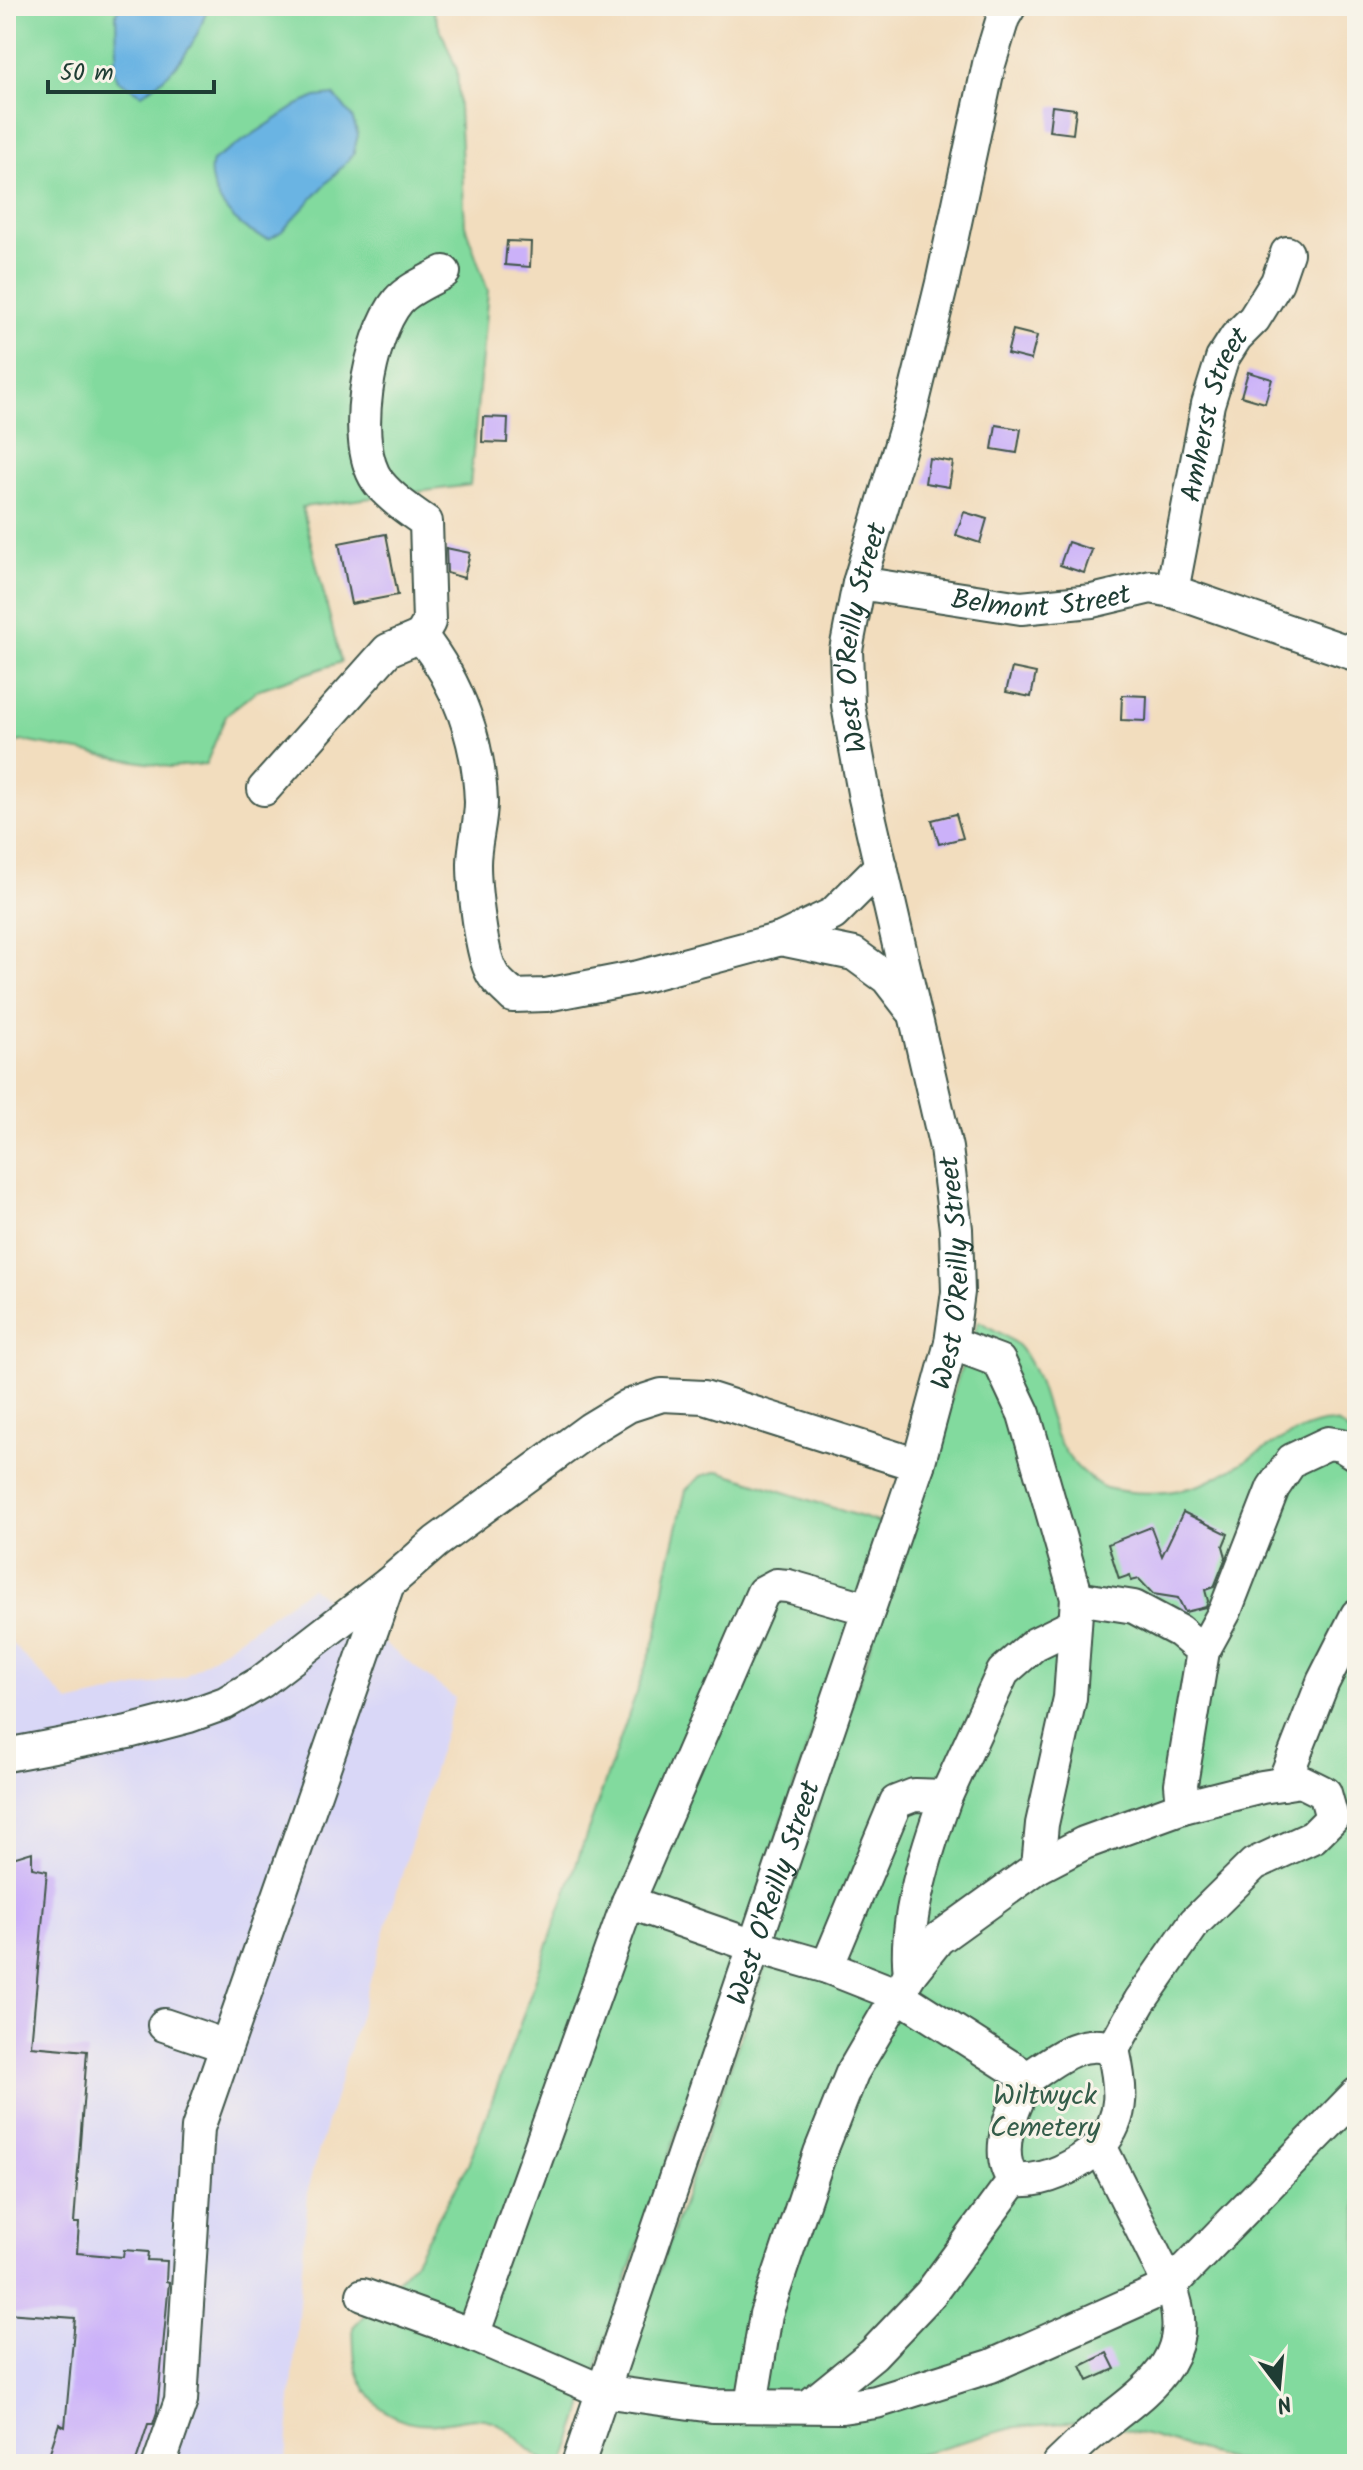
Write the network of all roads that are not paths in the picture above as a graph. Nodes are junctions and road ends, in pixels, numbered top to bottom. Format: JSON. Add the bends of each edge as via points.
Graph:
{"nodes":[{"id":1,"x":1010,"y":6,"type":"edge"},
{"id":2,"x":1287,"y":253,"type":"dead end"},
{"id":3,"x":444,"y":272,"type":"dead end"},
{"id":4,"x":859,"y":583,"type":"junction"},
{"id":5,"x":1172,"y":591,"type":"junction"},
{"id":6,"x":421,"y":636,"type":"junction"},
{"id":7,"x":1357,"y":655,"type":"edge"},
{"id":8,"x":264,"y":789,"type":"dead end"},
{"id":9,"x":881,"y":866,"type":"junction"},
{"id":10,"x":781,"y":939,"type":"junction"},
{"id":11,"x":915,"y":1015,"type":"junction"},
{"id":12,"x":951,"y":1343,"type":"junction"},
{"id":13,"x":1357,"y":1455,"type":"edge"},
{"id":14,"x":918,"y":1465,"type":"junction"},
{"id":15,"x":388,"y":1584,"type":"junction"},
{"id":16,"x":869,"y":1609,"type":"junction"},
{"id":17,"x":1075,"y":1611,"type":"junction"},
{"id":18,"x":1357,"y":1615,"type":"edge"},
{"id":19,"x":1203,"y":1651,"type":"junction"},
{"id":20,"x":6,"y":1755,"type":"edge"},
{"id":21,"x":1283,"y":1784,"type":"junction"},
{"id":22,"x":946,"y":1796,"type":"junction"},
{"id":23,"x":1183,"y":1807,"type":"junction"},
{"id":24,"x":1038,"y":1867,"type":"junction"},
{"id":25,"x":628,"y":1902,"type":"junction"},
{"id":26,"x":754,"y":1946,"type":"junction"},
{"id":27,"x":827,"y":1967,"type":"junction"},
{"id":28,"x":904,"y":1985,"type":"junction"},
{"id":29,"x":164,"y":2025,"type":"dead end"},
{"id":30,"x":226,"y":2046,"type":"junction"},
{"id":31,"x":1113,"y":2049,"type":"junction"},
{"id":32,"x":1028,"y":2078,"type":"junction"},
{"id":33,"x":1357,"y":2094,"type":"edge"},
{"id":34,"x":1100,"y":2146,"type":"junction"},
{"id":35,"x":1014,"y":2180,"type":"junction"},
{"id":36,"x":1170,"y":2286,"type":"junction"},
{"id":37,"x":363,"y":2295,"type":"dead end"},
{"id":38,"x":473,"y":2335,"type":"junction"},
{"id":39,"x":602,"y":2391,"type":"junction"},
{"id":40,"x":751,"y":2405,"type":"junction"},
{"id":41,"x":809,"y":2406,"type":"junction"},
{"id":42,"x":159,"y":2464,"type":"edge"},
{"id":43,"x":578,"y":2464,"type":"edge"},
{"id":44,"x":1059,"y":2464,"type":"edge"}],
"edges":[{"from":1,"to":4,"type":"street","name":"West O'Reilly Street","via":[[989,64],[910,414]]},
{"from":2,"to":5,"type":"street","name":"Amherst Street","via":[[1277,282],[1222,359],[1208,404]]},
{"from":3,"to":6,"type":"street","via":[[399,299],[385,321],[375,348],[363,422],[379,483],[426,522],[429,622]]},
{"from":4,"to":5,"type":"street","name":"Belmont Street","via":[[1021,608],[1092,601],[1151,587]]},
{"from":4,"to":9,"type":"street","name":"West O'Reilly Street","via":[[846,650],[848,705]]},
{"from":5,"to":7,"type":"street","name":"Belmont Street"},
{"from":6,"to":8,"type":"street","via":[[388,650]]},
{"from":6,"to":10,"type":"street","via":[[465,713],[478,763],[481,805],[474,863],[483,944],[492,973],[513,996],[639,977]]},
{"from":9,"to":10,"type":"street","via":[[833,914]]},
{"from":9,"to":11,"type":"street","name":"West O'Reilly Street"},
{"from":10,"to":11,"type":"street","via":[[854,954],[887,978]]},
{"from":11,"to":12,"type":"street","name":"West O'Reilly Street","via":[[946,1148],[956,1229],[958,1292]]},
{"from":12,"to":14,"type":"street","name":"West O'Reilly Street"},
{"from":12,"to":17,"type":"street","via":[[999,1361],[1024,1414]]},
{"from":13,"to":19,"type":"street","via":[[1328,1443],[1292,1460],[1273,1488],[1225,1611]]},
{"from":14,"to":15,"type":"street","via":[[704,1397],[662,1395],[628,1406],[590,1429],[436,1542]]},
{"from":14,"to":16,"type":"street","name":"West O'Reilly Street"},
{"from":15,"to":20,"type":"street","via":[[261,1682],[225,1703],[128,1732]]},
{"from":15,"to":30,"type":"street"},
{"from":16,"to":25,"type":"street","via":[[788,1586],[763,1592]]},
{"from":16,"to":26,"type":"street","name":"West O'Reilly Street"},
{"from":17,"to":19,"type":"street","via":[[1134,1607]]},
{"from":17,"to":22,"type":"street","via":[[1003,1672]]},
{"from":17,"to":24,"type":"street","via":[[1070,1698],[1042,1824]]},
{"from":18,"to":21,"type":"street","via":[[1304,1724]]},
{"from":19,"to":23,"type":"street","via":[[1181,1784]]},
{"from":21,"to":23,"type":"street"},
{"from":21,"to":31,"type":"street","via":[[1301,1781],[1325,1793],[1332,1818],[1313,1837],[1254,1864],[1195,1922]]},
{"from":22,"to":27,"type":"street","via":[[914,1795],[896,1802]]},
{"from":22,"to":28,"type":"street","via":[[910,1927]]},
{"from":23,"to":24,"type":"street","via":[[1084,1843]]},
{"from":24,"to":28,"type":"street","via":[[938,1939]]},
{"from":25,"to":26,"type":"street"},
{"from":25,"to":38,"type":"street"},
{"from":26,"to":27,"type":"street"},
{"from":26,"to":39,"type":"street","name":"West O'Reilly Street"},
{"from":27,"to":28,"type":"street"},
{"from":28,"to":32,"type":"street"},
{"from":28,"to":40,"type":"street","via":[[852,2073],[820,2153],[766,2314]]},
{"from":29,"to":30,"type":"street"},
{"from":30,"to":42,"type":"street","via":[[198,2128],[181,2401]]},
{"from":31,"to":32,"type":"street","via":[[1079,2046]]},
{"from":31,"to":34,"type":"street","via":[[1119,2107],[1112,2132]]},
{"from":32,"to":35,"type":"street","via":[[1005,2140],[1007,2171]]},
{"from":33,"to":36,"type":"street"},
{"from":34,"to":35,"type":"street","via":[[1058,2173]]},
{"from":34,"to":36,"type":"street"},
{"from":35,"to":41,"type":"street","via":[[930,2294],[873,2354]]},
{"from":36,"to":41,"type":"street","via":[[991,2366],[876,2402]]},
{"from":36,"to":44,"type":"street","via":[[1179,2308],[1177,2346],[1160,2375]]},
{"from":37,"to":38,"type":"street"},
{"from":38,"to":39,"type":"street"},
{"from":39,"to":40,"type":"street","via":[[712,2406]]},
{"from":39,"to":43,"type":"street","name":"West O'Reilly Street"},
{"from":40,"to":41,"type":"street"}]}
